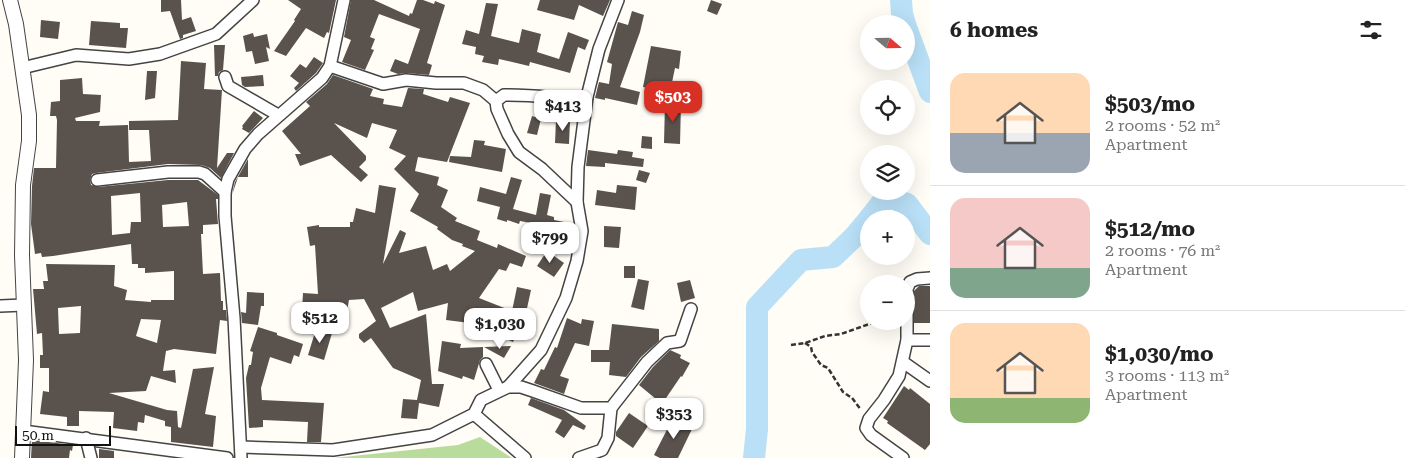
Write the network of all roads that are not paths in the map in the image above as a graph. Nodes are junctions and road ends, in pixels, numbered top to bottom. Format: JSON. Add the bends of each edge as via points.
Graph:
{"nodes":[{"id":1,"x":10,"y":0,"type":"edge"},
{"id":2,"x":253,"y":0,"type":"edge"},
{"id":3,"x":344,"y":0,"type":"edge"},
{"id":4,"x":618,"y":0,"type":"edge"},
{"id":5,"x":330,"y":66,"type":"junction"},
{"id":6,"x":22,"y":68,"type":"junction"},
{"id":7,"x":224,"y":77,"type":"dead end"},
{"id":8,"x":587,"y":97,"type":"junction"},
{"id":9,"x":496,"y":101,"type":"junction"},
{"id":10,"x":278,"y":115,"type":"junction"},
{"id":11,"x":97,"y":180,"type":"dead end"},
{"id":12,"x":225,"y":192,"type":"junction"},
{"id":13,"x":577,"y":202,"type":"junction"},
{"id":14,"x":930,"y":278,"type":"edge"},
{"id":15,"x":24,"y":305,"type":"junction"},
{"id":16,"x":0,"y":306,"type":"edge"},
{"id":17,"x":691,"y":309,"type":"dead end"},
{"id":18,"x":907,"y":340,"type":"junction"},
{"id":19,"x":930,"y":340,"type":"edge"},
{"id":20,"x":903,"y":362,"type":"junction"},
{"id":21,"x":486,"y":364,"type":"dead end"},
{"id":22,"x":930,"y":381,"type":"edge"},
{"id":23,"x":503,"y":388,"type":"junction"},
{"id":24,"x":610,"y":408,"type":"junction"},
{"id":25,"x":474,"y":414,"type":"junction"},
{"id":26,"x":23,"y":431,"type":"junction"},
{"id":27,"x":86,"y":438,"type":"junction"},
{"id":28,"x":241,"y":453,"type":"edge"},
{"id":29,"x":22,"y":458,"type":"edge"},
{"id":30,"x":91,"y":458,"type":"edge"},
{"id":31,"x":227,"y":458,"type":"edge"},
{"id":32,"x":525,"y":458,"type":"edge"},
{"id":33,"x":579,"y":458,"type":"edge"},
{"id":34,"x":903,"y":458,"type":"edge"}],
"edges":[{"from":1,"to":6,"type":"street"},
{"from":2,"to":6,"type":"street","via":[[216,34],[160,54],[129,59],[76,55]]},
{"from":3,"to":5,"type":"street"},
{"from":4,"to":8,"type":"street","via":[[599,49]]},
{"from":5,"to":9,"type":"street","via":[[383,84],[406,80],[464,83],[483,90]]},
{"from":5,"to":10,"type":"street","via":[[312,89]]},
{"from":6,"to":15,"type":"street","via":[[29,115],[23,185]]},
{"from":7,"to":10,"type":"street","via":[[228,86]]},
{"from":8,"to":9,"type":"street","via":[[579,103],[533,95],[504,95]]},
{"from":8,"to":13,"type":"street"},
{"from":9,"to":13,"type":"street","via":[[508,134],[519,152]]},
{"from":10,"to":12,"type":"street","via":[[245,149],[228,179]]},
{"from":11,"to":12,"type":"street","via":[[199,172]]},
{"from":12,"to":28,"type":"street"},
{"from":13,"to":23,"type":"street","via":[[582,231],[566,298],[540,350]]},
{"from":14,"to":18,"type":"street","via":[[916,279],[907,289]]},
{"from":15,"to":16,"type":"street"},
{"from":15,"to":26,"type":"street"},
{"from":17,"to":24,"type":"street","via":[[680,341],[667,343],[647,362]]},
{"from":18,"to":19,"type":"street"},
{"from":18,"to":20,"type":"street"},
{"from":20,"to":22,"type":"street"},
{"from":20,"to":34,"type":"street","via":[[899,376],[868,419],[866,428]]},
{"from":21,"to":23,"type":"street"},
{"from":23,"to":24,"type":"street","via":[[534,391],[581,408]]},
{"from":23,"to":25,"type":"street","via":[[482,400]]},
{"from":24,"to":33,"type":"street","via":[[608,438],[602,450]]},
{"from":25,"to":28,"type":"street","via":[[432,435],[333,450]]},
{"from":25,"to":32,"type":"street"},
{"from":26,"to":27,"type":"street"},
{"from":26,"to":29,"type":"street"},
{"from":27,"to":30,"type":"street"},
{"from":27,"to":31,"type":"street"}]}
